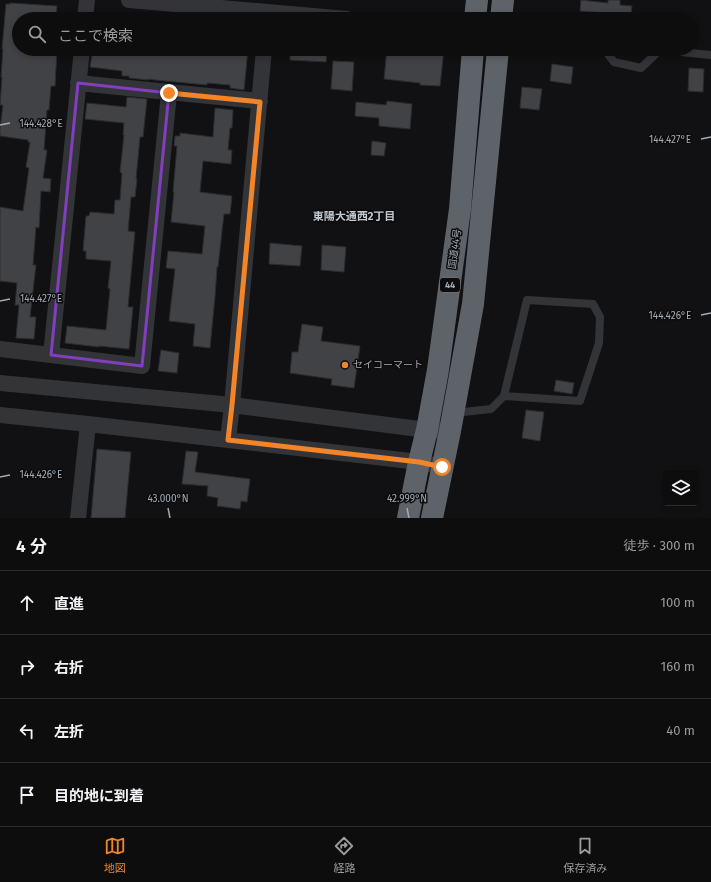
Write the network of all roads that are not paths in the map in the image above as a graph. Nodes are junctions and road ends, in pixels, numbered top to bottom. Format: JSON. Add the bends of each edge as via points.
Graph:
{"nodes":[{"id":1,"x":87,"y":0,"type":"edge"},
{"id":2,"x":128,"y":0,"type":"edge"},
{"id":3,"x":477,"y":0,"type":"edge"},
{"id":4,"x":503,"y":0,"type":"edge"},
{"id":5,"x":268,"y":10,"type":"edge"},
{"id":6,"x":86,"y":12,"type":"edge"},
{"id":7,"x":286,"y":12,"type":"edge"},
{"id":8,"x":476,"y":12,"type":"edge"},
{"id":9,"x":502,"y":12,"type":"edge"},
{"id":10,"x":699,"y":54,"type":"edge"},
{"id":11,"x":711,"y":55,"type":"edge"},
{"id":12,"x":81,"y":56,"type":"edge"},
{"id":13,"x":263,"y":56,"type":"edge"},
{"id":14,"x":472,"y":56,"type":"edge"},
{"id":15,"x":497,"y":56,"type":"edge"},
{"id":16,"x":609,"y":56,"type":"edge"},
{"id":17,"x":654,"y":56,"type":"edge"},
{"id":18,"x":78,"y":83,"type":"junction"},
{"id":19,"x":169,"y":93,"type":"junction"},
{"id":20,"x":260,"y":102,"type":"junction"},
{"id":21,"x":0,"y":349,"type":"edge"},
{"id":22,"x":51,"y":355,"type":"junction"},
{"id":23,"x":0,"y":383,"type":"edge"},
{"id":24,"x":504,"y":396,"type":"junction"},
{"id":25,"x":232,"y":405,"type":"junction"},
{"id":26,"x":0,"y":415,"type":"edge"},
{"id":27,"x":452,"y":422,"type":"junction"},
{"id":28,"x":88,"y":424,"type":"junction"},
{"id":29,"x":427,"y":430,"type":"junction"},
{"id":30,"x":228,"y":440,"type":"junction"},
{"id":31,"x":419,"y":462,"type":"junction"},
{"id":32,"x":442,"y":467,"type":"junction"},
{"id":33,"x":78,"y":518,"type":"edge"},
{"id":34,"x":408,"y":518,"type":"edge"},
{"id":35,"x":432,"y":518,"type":"edge"}],
"edges":[{"from":1,"to":6,"type":"street"},
{"from":2,"to":5,"type":"street"},
{"from":3,"to":8,"type":"highway"},
{"from":4,"to":9,"type":"highway"},
{"from":5,"to":7,"type":"street"},
{"from":10,"to":11,"type":"lane"},
{"from":12,"to":18,"type":"street"},
{"from":13,"to":20,"type":"street"},
{"from":14,"to":29,"type":"highway","name":"国道44号","number":"44","via":[[460,209],[438,370]]},
{"from":15,"to":27,"type":"highway","number":"44","via":[[473,304]]},
{"from":16,"to":17,"type":"lane","via":[[614,62],[641,68]]},
{"from":18,"to":19,"type":"street"},
{"from":18,"to":22,"type":"street"},
{"from":19,"to":20,"type":"street"},
{"from":19,"to":22,"type":"street","via":[[142,366]]},
{"from":20,"to":25,"type":"street"},
{"from":21,"to":22,"type":"street"},
{"from":23,"to":25,"type":"street"},
{"from":24,"to":24,"type":"lane","via":[[527,300],[593,304],[600,317],[600,343],[580,401]]},
{"from":24,"to":27,"type":"lane","via":[[491,409]]},
{"from":25,"to":29,"type":"street"},
{"from":25,"to":30,"type":"street"},
{"from":26,"to":28,"type":"street"},
{"from":27,"to":29,"type":"street"},
{"from":27,"to":32,"type":"highway","number":"44"},
{"from":28,"to":30,"type":"street"},
{"from":28,"to":33,"type":"street"},
{"from":29,"to":31,"type":"highway","name":"国道44号","number":"44"},
{"from":30,"to":31,"type":"street"},
{"from":31,"to":32,"type":"street"},
{"from":31,"to":34,"type":"highway","name":"国道44号","number":"44"},
{"from":32,"to":35,"type":"highway","number":"44"}]}
